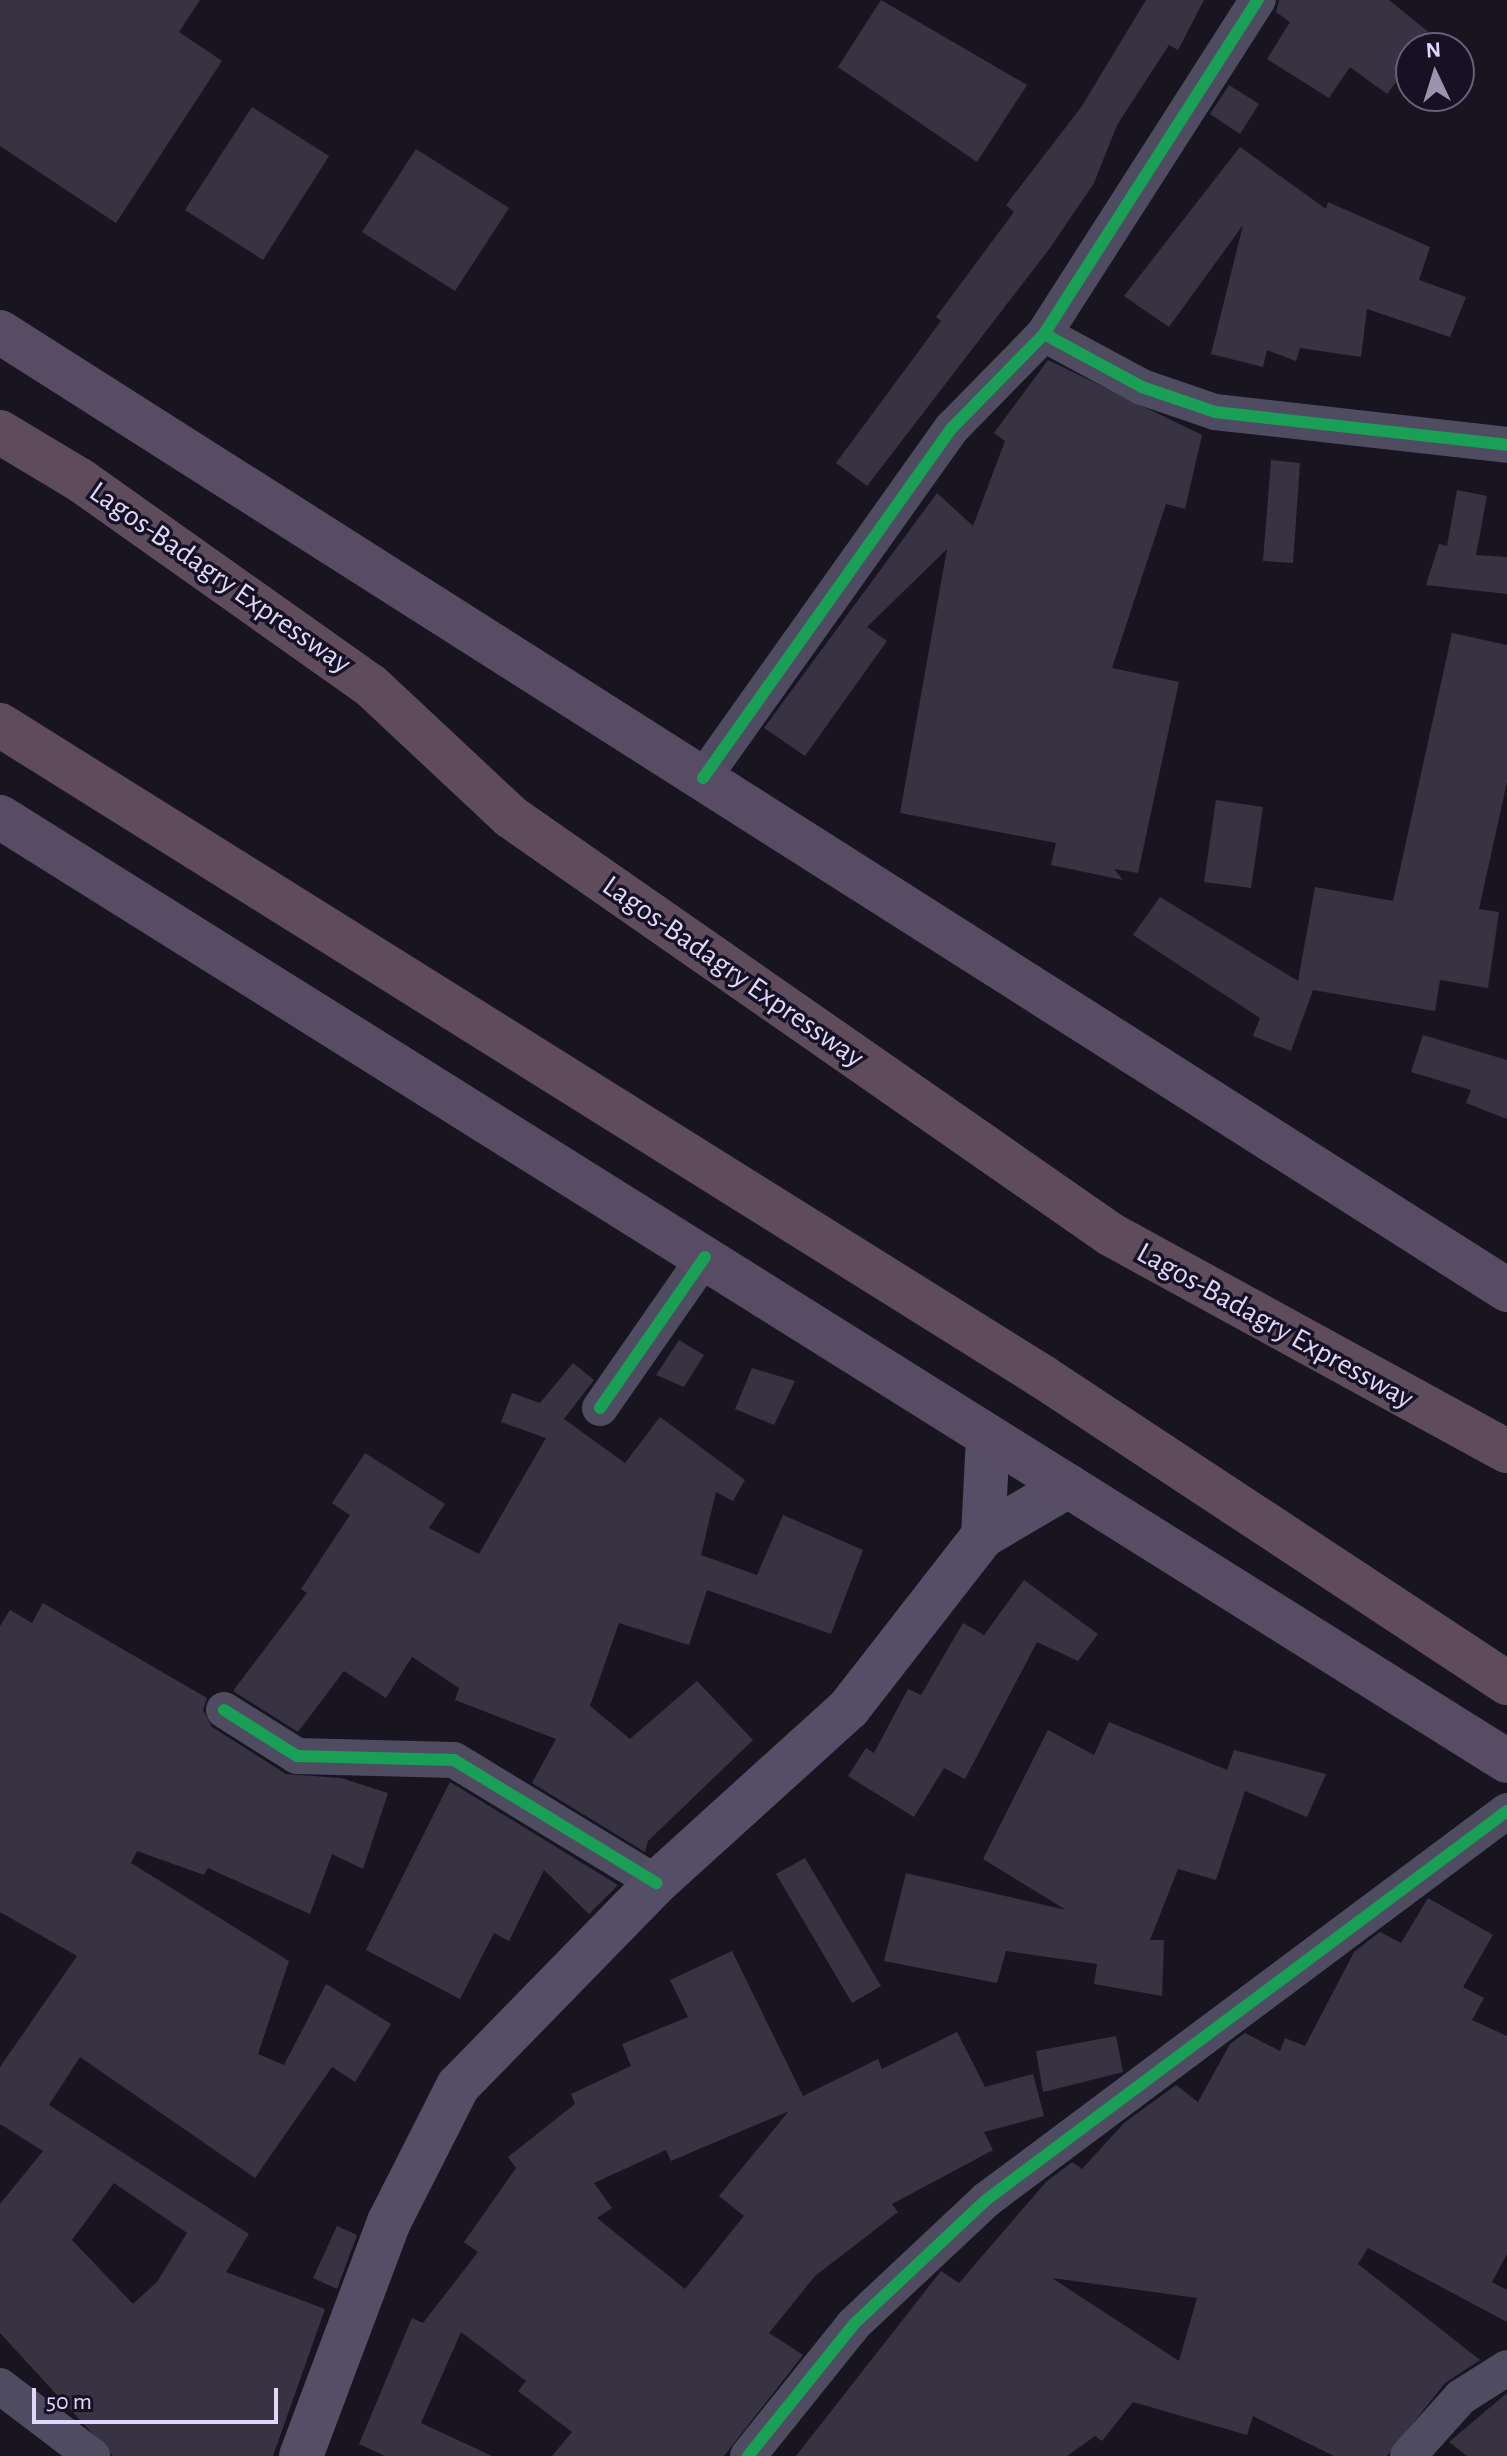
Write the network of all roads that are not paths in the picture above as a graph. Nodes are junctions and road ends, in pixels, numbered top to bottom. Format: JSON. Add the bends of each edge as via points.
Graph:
{"nodes":[{"id":1,"x":1258,"y":0,"type":"edge"},
{"id":2,"x":0,"y":332,"type":"edge"},
{"id":3,"x":1044,"y":334,"type":"junction"},
{"id":4,"x":0,"y":432,"type":"edge"},
{"id":5,"x":1507,"y":445,"type":"edge"},
{"id":6,"x":0,"y":725,"type":"edge"},
{"id":7,"x":703,"y":778,"type":"junction"},
{"id":8,"x":0,"y":817,"type":"edge"},
{"id":9,"x":705,"y":1257,"type":"junction"},
{"id":10,"x":1507,"y":1290,"type":"edge"},
{"id":11,"x":600,"y":1408,"type":"dead end"},
{"id":12,"x":988,"y":1436,"type":"junction"},
{"id":13,"x":1507,"y":1451,"type":"edge"},
{"id":14,"x":1068,"y":1486,"type":"junction"},
{"id":15,"x":983,"y":1536,"type":"junction"},
{"id":16,"x":1507,"y":1683,"type":"edge"},
{"id":17,"x":224,"y":1710,"type":"dead end"},
{"id":18,"x":1507,"y":1761,"type":"edge"},
{"id":19,"x":1507,"y":1811,"type":"edge"},
{"id":20,"x":656,"y":1883,"type":"junction"},
{"id":21,"x":1507,"y":2368,"type":"edge"},
{"id":22,"x":0,"y":2386,"type":"edge"},
{"id":23,"x":92,"y":2456,"type":"edge"},
{"id":24,"x":301,"y":2456,"type":"edge"},
{"id":25,"x":748,"y":2456,"type":"edge"},
{"id":26,"x":1408,"y":2456,"type":"edge"}],
"edges":[{"from":1,"to":3,"type":"street"},
{"from":2,"to":7,"type":"main road"},
{"from":3,"to":5,"type":"street","via":[[1142,387],[1215,412]]},
{"from":3,"to":7,"type":"street","via":[[952,428]]},
{"from":4,"to":13,"type":"highway","name":"Lagos-Badagry Expressway","via":[[80,480],[370,685],[511,817],[1110,1234]]},
{"from":6,"to":16,"type":"highway","via":[[1043,1377]]},
{"from":7,"to":10,"type":"main road"},
{"from":8,"to":9,"type":"main road"},
{"from":9,"to":11,"type":"street"},
{"from":9,"to":12,"type":"main road"},
{"from":12,"to":14,"type":"main road"},
{"from":12,"to":15,"type":"main road"},
{"from":14,"to":15,"type":"main road"},
{"from":14,"to":18,"type":"main road"},
{"from":15,"to":20,"type":"main road","via":[[849,1708]]},
{"from":17,"to":20,"type":"street","via":[[297,1756],[454,1760]]},
{"from":19,"to":25,"type":"street","via":[[986,2200],[854,2324]]},
{"from":20,"to":24,"type":"main road","via":[[458,2086],[389,2222]]},
{"from":21,"to":26,"type":"street","via":[[1461,2397]]},
{"from":22,"to":23,"type":"street"}]}
